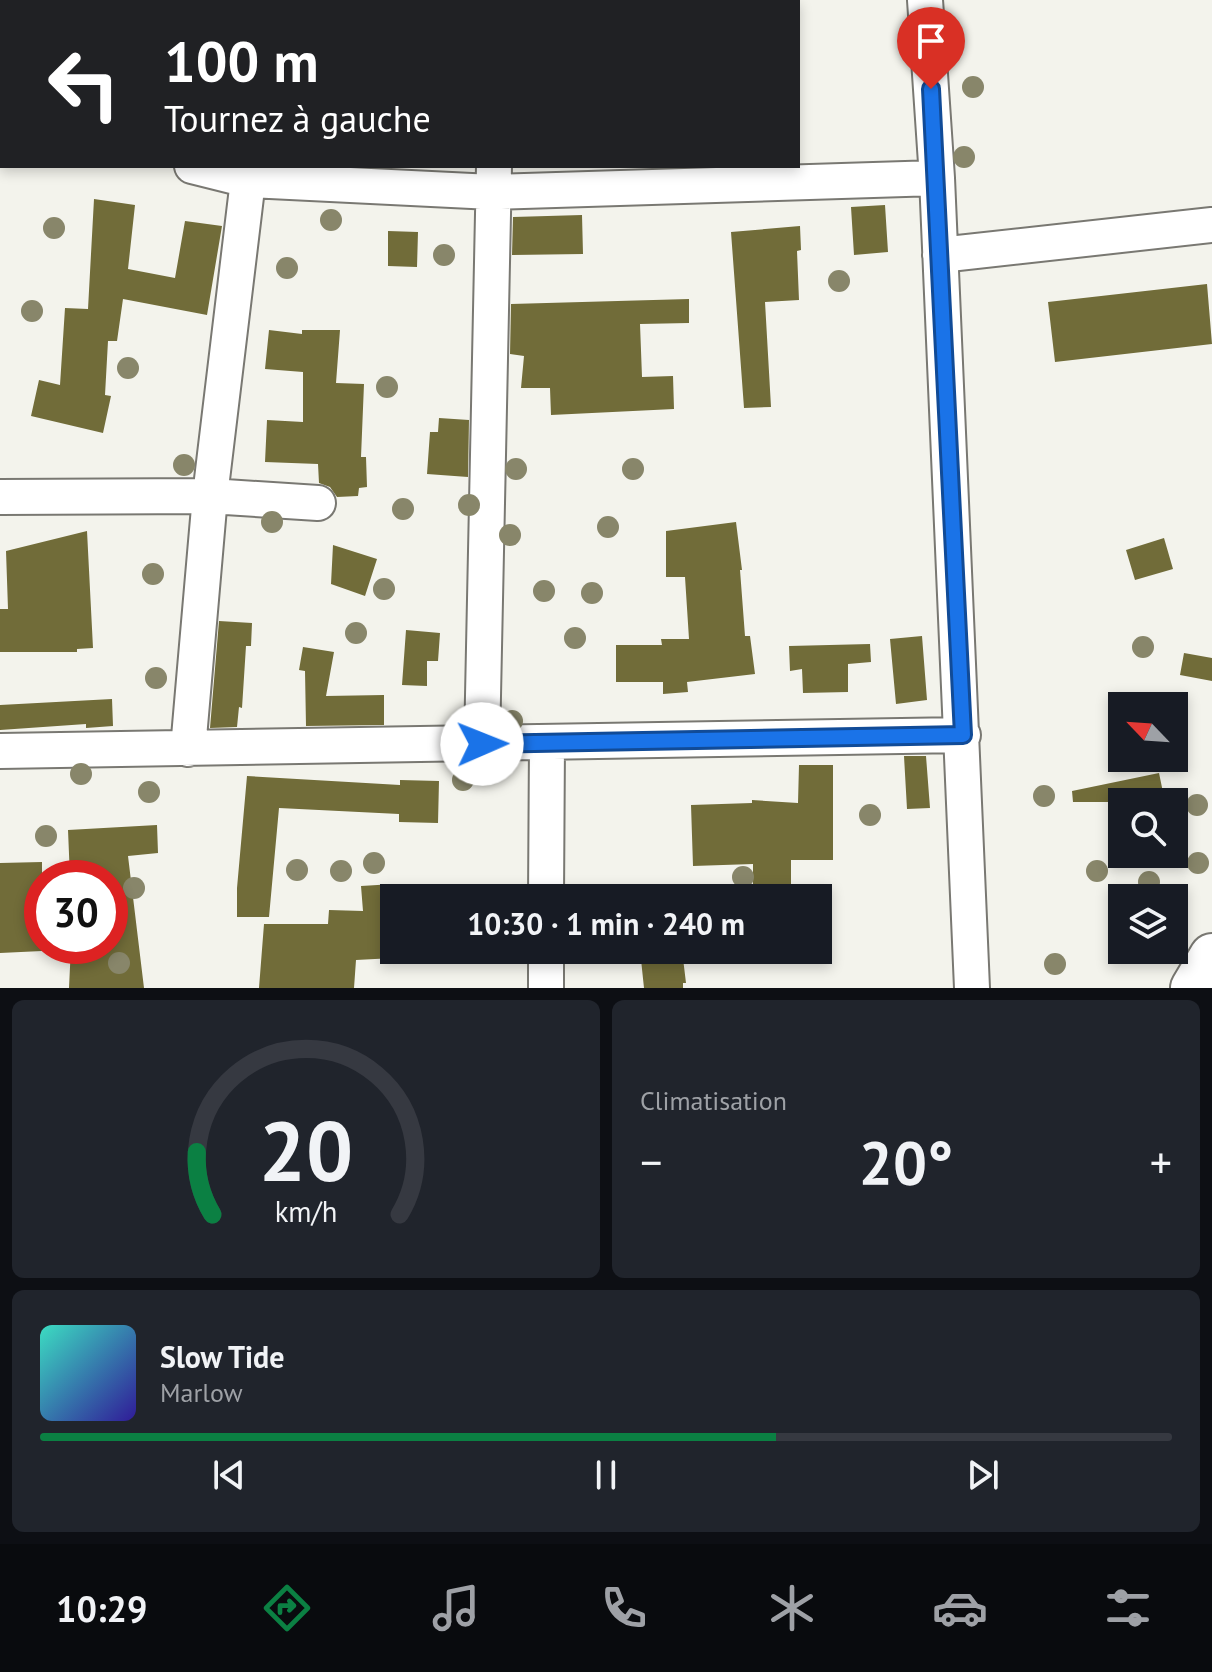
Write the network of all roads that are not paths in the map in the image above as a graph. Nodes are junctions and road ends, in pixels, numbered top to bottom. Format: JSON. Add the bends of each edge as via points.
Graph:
{"nodes":[{"id":1,"x":925,"y":0,"type":"edge"},
{"id":2,"x":200,"y":168,"type":"edge"},
{"id":3,"x":937,"y":178,"type":"junction"},
{"id":4,"x":493,"y":179,"type":"edge"},
{"id":5,"x":248,"y":180,"type":"junction"},
{"id":6,"x":1212,"y":225,"type":"edge"},
{"id":7,"x":940,"y":255,"type":"junction"},
{"id":8,"x":210,"y":496,"type":"junction"},
{"id":9,"x":0,"y":497,"type":"edge"},
{"id":10,"x":318,"y":503,"type":"dead end"},
{"id":11,"x":963,"y":735,"type":"junction"},
{"id":12,"x":547,"y":743,"type":"junction"},
{"id":13,"x":482,"y":744,"type":"junction"},
{"id":14,"x":188,"y":749,"type":"junction"},
{"id":15,"x":0,"y":751,"type":"edge"},
{"id":16,"x":546,"y":884,"type":"edge"},
{"id":17,"x":1212,"y":956,"type":"edge"},
{"id":18,"x":546,"y":964,"type":"edge"},
{"id":19,"x":546,"y":988,"type":"edge"},
{"id":20,"x":972,"y":988,"type":"edge"},
{"id":21,"x":1193,"y":988,"type":"edge"}],
"edges":[{"from":1,"to":3,"type":"street"},
{"from":2,"to":5,"type":"street"},
{"from":3,"to":4,"type":"street"},
{"from":3,"to":7,"type":"street"},
{"from":4,"to":5,"type":"street"},
{"from":4,"to":13,"type":"street"},
{"from":5,"to":8,"type":"street"},
{"from":6,"to":7,"type":"street"},
{"from":7,"to":11,"type":"street"},
{"from":8,"to":9,"type":"street"},
{"from":8,"to":10,"type":"street"},
{"from":8,"to":14,"type":"street"},
{"from":11,"to":12,"type":"street"},
{"from":11,"to":20,"type":"street"},
{"from":12,"to":13,"type":"street"},
{"from":12,"to":16,"type":"street"},
{"from":13,"to":14,"type":"street"},
{"from":14,"to":15,"type":"street"},
{"from":17,"to":21,"type":"highway"},
{"from":18,"to":19,"type":"street"}]}
